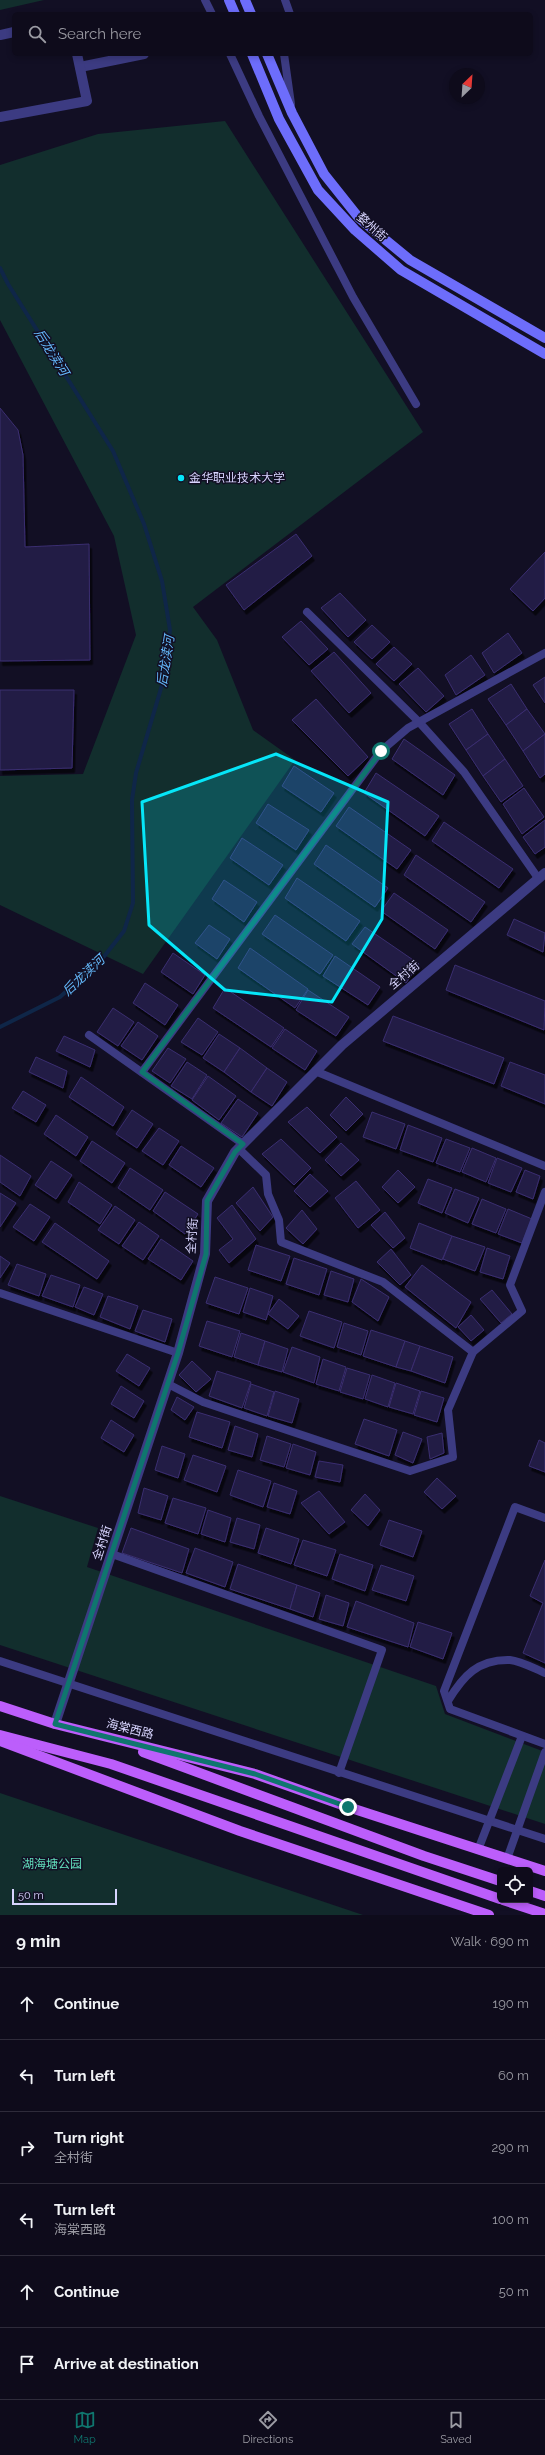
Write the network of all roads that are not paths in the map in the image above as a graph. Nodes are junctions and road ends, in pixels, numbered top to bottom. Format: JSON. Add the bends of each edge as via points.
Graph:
{"nodes":[{"id":1,"x":205,"y":0,"type":"edge"},
{"id":2,"x":229,"y":0,"type":"edge"},
{"id":3,"x":245,"y":0,"type":"edge"},
{"id":4,"x":285,"y":0,"type":"edge"},
{"id":5,"x":211,"y":12,"type":"edge"},
{"id":6,"x":234,"y":12,"type":"edge"},
{"id":7,"x":248,"y":12,"type":"edge"},
{"id":8,"x":289,"y":12,"type":"edge"},
{"id":9,"x":12,"y":32,"type":"edge"},
{"id":10,"x":0,"y":35,"type":"edge"},
{"id":11,"x":77,"y":56,"type":"edge"},
{"id":12,"x":134,"y":56,"type":"edge"},
{"id":13,"x":231,"y":56,"type":"edge"},
{"id":14,"x":253,"y":56,"type":"edge"},
{"id":15,"x":268,"y":56,"type":"edge"},
{"id":16,"x":284,"y":56,"type":"edge"},
{"id":17,"x":80,"y":67,"type":"junction"},
{"id":18,"x":292,"y":113,"type":"junction"},
{"id":19,"x":0,"y":117,"type":"edge"},
{"id":20,"x":545,"y":338,"type":"edge"},
{"id":21,"x":545,"y":354,"type":"edge"},
{"id":22,"x":416,"y":404,"type":"dead end"},
{"id":23,"x":307,"y":612,"type":"dead end"},
{"id":24,"x":545,"y":653,"type":"edge"},
{"id":25,"x":419,"y":722,"type":"junction"},
{"id":26,"x":542,"y":875,"type":"edge"},
{"id":27,"x":89,"y":1035,"type":"dead end"},
{"id":28,"x":142,"y":1072,"type":"junction"},
{"id":29,"x":315,"y":1072,"type":"junction"},
{"id":30,"x":241,"y":1146,"type":"junction"},
{"id":31,"x":545,"y":1166,"type":"edge"},
{"id":32,"x":545,"y":1192,"type":"edge"},
{"id":33,"x":0,"y":1293,"type":"edge"},
{"id":34,"x":473,"y":1352,"type":"junction"},
{"id":35,"x":178,"y":1353,"type":"junction"},
{"id":36,"x":168,"y":1384,"type":"junction"},
{"id":37,"x":545,"y":1518,"type":"edge"},
{"id":38,"x":112,"y":1554,"type":"junction"},
{"id":39,"x":0,"y":1661,"type":"edge"},
{"id":40,"x":545,"y":1673,"type":"edge"},
{"id":41,"x":69,"y":1683,"type":"junction"},
{"id":42,"x":448,"y":1702,"type":"junction"},
{"id":43,"x":0,"y":1706,"type":"edge"},
{"id":44,"x":55,"y":1724,"type":"junction"},
{"id":45,"x":94,"y":1734,"type":"junction"},
{"id":46,"x":0,"y":1735,"type":"edge"},
{"id":47,"x":522,"y":1736,"type":"junction"},
{"id":48,"x":0,"y":1741,"type":"edge"},
{"id":49,"x":545,"y":1744,"type":"edge"},
{"id":50,"x":545,"y":1752,"type":"edge"},
{"id":51,"x":339,"y":1774,"type":"junction"},
{"id":52,"x":489,"y":1822,"type":"junction"},
{"id":53,"x":517,"y":1830,"type":"junction"},
{"id":54,"x":545,"y":1839,"type":"edge"},
{"id":55,"x":478,"y":1850,"type":"junction"},
{"id":56,"x":507,"y":1859,"type":"junction"},
{"id":57,"x":545,"y":1871,"type":"edge"},
{"id":58,"x":497,"y":1880,"type":"edge"},
{"id":59,"x":533,"y":1892,"type":"edge"},
{"id":60,"x":545,"y":1896,"type":"edge"},
{"id":61,"x":497,"y":1898,"type":"edge"},
{"id":62,"x":512,"y":1903,"type":"edge"},
{"id":63,"x":545,"y":1914,"type":"edge"},
{"id":64,"x":489,"y":1915,"type":"edge"}],
"edges":[{"from":1,"to":5,"type":"lane"},
{"from":2,"to":6,"type":"main road"},
{"from":3,"to":7,"type":"main road"},
{"from":4,"to":8,"type":"lane"},
{"from":9,"to":10,"type":"street"},
{"from":11,"to":17,"type":"street"},
{"from":12,"to":17,"type":"street"},
{"from":13,"to":22,"type":"lane","via":[[259,116],[353,297]]},
{"from":14,"to":21,"type":"main road","name":"婺州街","via":[[278,119],[318,190],[355,230],[400,270]]},
{"from":15,"to":18,"type":"main road","name":"婺州街"},
{"from":16,"to":18,"type":"lane"},
{"from":17,"to":19,"type":"street","via":[[87,102]]},
{"from":18,"to":20,"type":"main road","name":"婺州街","via":[[324,174],[359,218],[410,260]]},
{"from":23,"to":25,"type":"lane"},
{"from":24,"to":25,"type":"lane"},
{"from":25,"to":26,"type":"lane","via":[[464,772]]},
{"from":25,"to":28,"type":"lane","via":[[381,751]]},
{"from":26,"to":29,"type":"street","name":"全村街","via":[[348,1040]]},
{"from":27,"to":28,"type":"lane"},
{"from":28,"to":30,"type":"lane"},
{"from":29,"to":30,"type":"street","name":"全村街"},
{"from":29,"to":31,"type":"lane"},
{"from":30,"to":34,"type":"lane","via":[[266,1175],[268,1194],[279,1220],[281,1242],[383,1282]]},
{"from":30,"to":35,"type":"street","name":"全村街","via":[[207,1201],[206,1254]]},
{"from":32,"to":34,"type":"lane","via":[[510,1284],[522,1311]]},
{"from":33,"to":35,"type":"lane"},
{"from":34,"to":36,"type":"lane","via":[[448,1410],[453,1457],[410,1471],[203,1402]]},
{"from":35,"to":36,"type":"street","name":"全村街"},
{"from":36,"to":38,"type":"street","name":"全村街"},
{"from":37,"to":42,"type":"lane","via":[[515,1506],[444,1690]]},
{"from":38,"to":41,"type":"street","name":"全村街"},
{"from":38,"to":51,"type":"lane","via":[[382,1650]]},
{"from":39,"to":41,"type":"lane"},
{"from":40,"to":42,"type":"lane","via":[[511,1660],[490,1663],[475,1668],[461,1680]]},
{"from":41,"to":44,"type":"street","name":"全村街"},
{"from":41,"to":51,"type":"lane"},
{"from":42,"to":47,"type":"lane","via":[[450,1709]]},
{"from":43,"to":44,"type":"main road","name":"海棠西路"},
{"from":44,"to":45,"type":"main road","name":"海棠西路"},
{"from":45,"to":55,"type":"main road","name":"海棠西路","via":[[255,1774]]},
{"from":45,"to":58,"type":"main road","via":[[424,1856]]},
{"from":46,"to":61,"type":"main road","via":[[111,1764]]},
{"from":47,"to":49,"type":"lane"},
{"from":47,"to":52,"type":"lane"},
{"from":48,"to":64,"type":"main road","via":[[240,1832]]},
{"from":50,"to":53,"type":"lane"},
{"from":51,"to":52,"type":"lane"},
{"from":52,"to":53,"type":"lane"},
{"from":52,"to":55,"type":"lane"},
{"from":53,"to":54,"type":"lane"},
{"from":53,"to":56,"type":"lane"},
{"from":55,"to":56,"type":"main road","name":"海棠西路"},
{"from":56,"to":57,"type":"main road","name":"海棠西路"},
{"from":59,"to":60,"type":"main road"},
{"from":62,"to":63,"type":"main road"}]}
